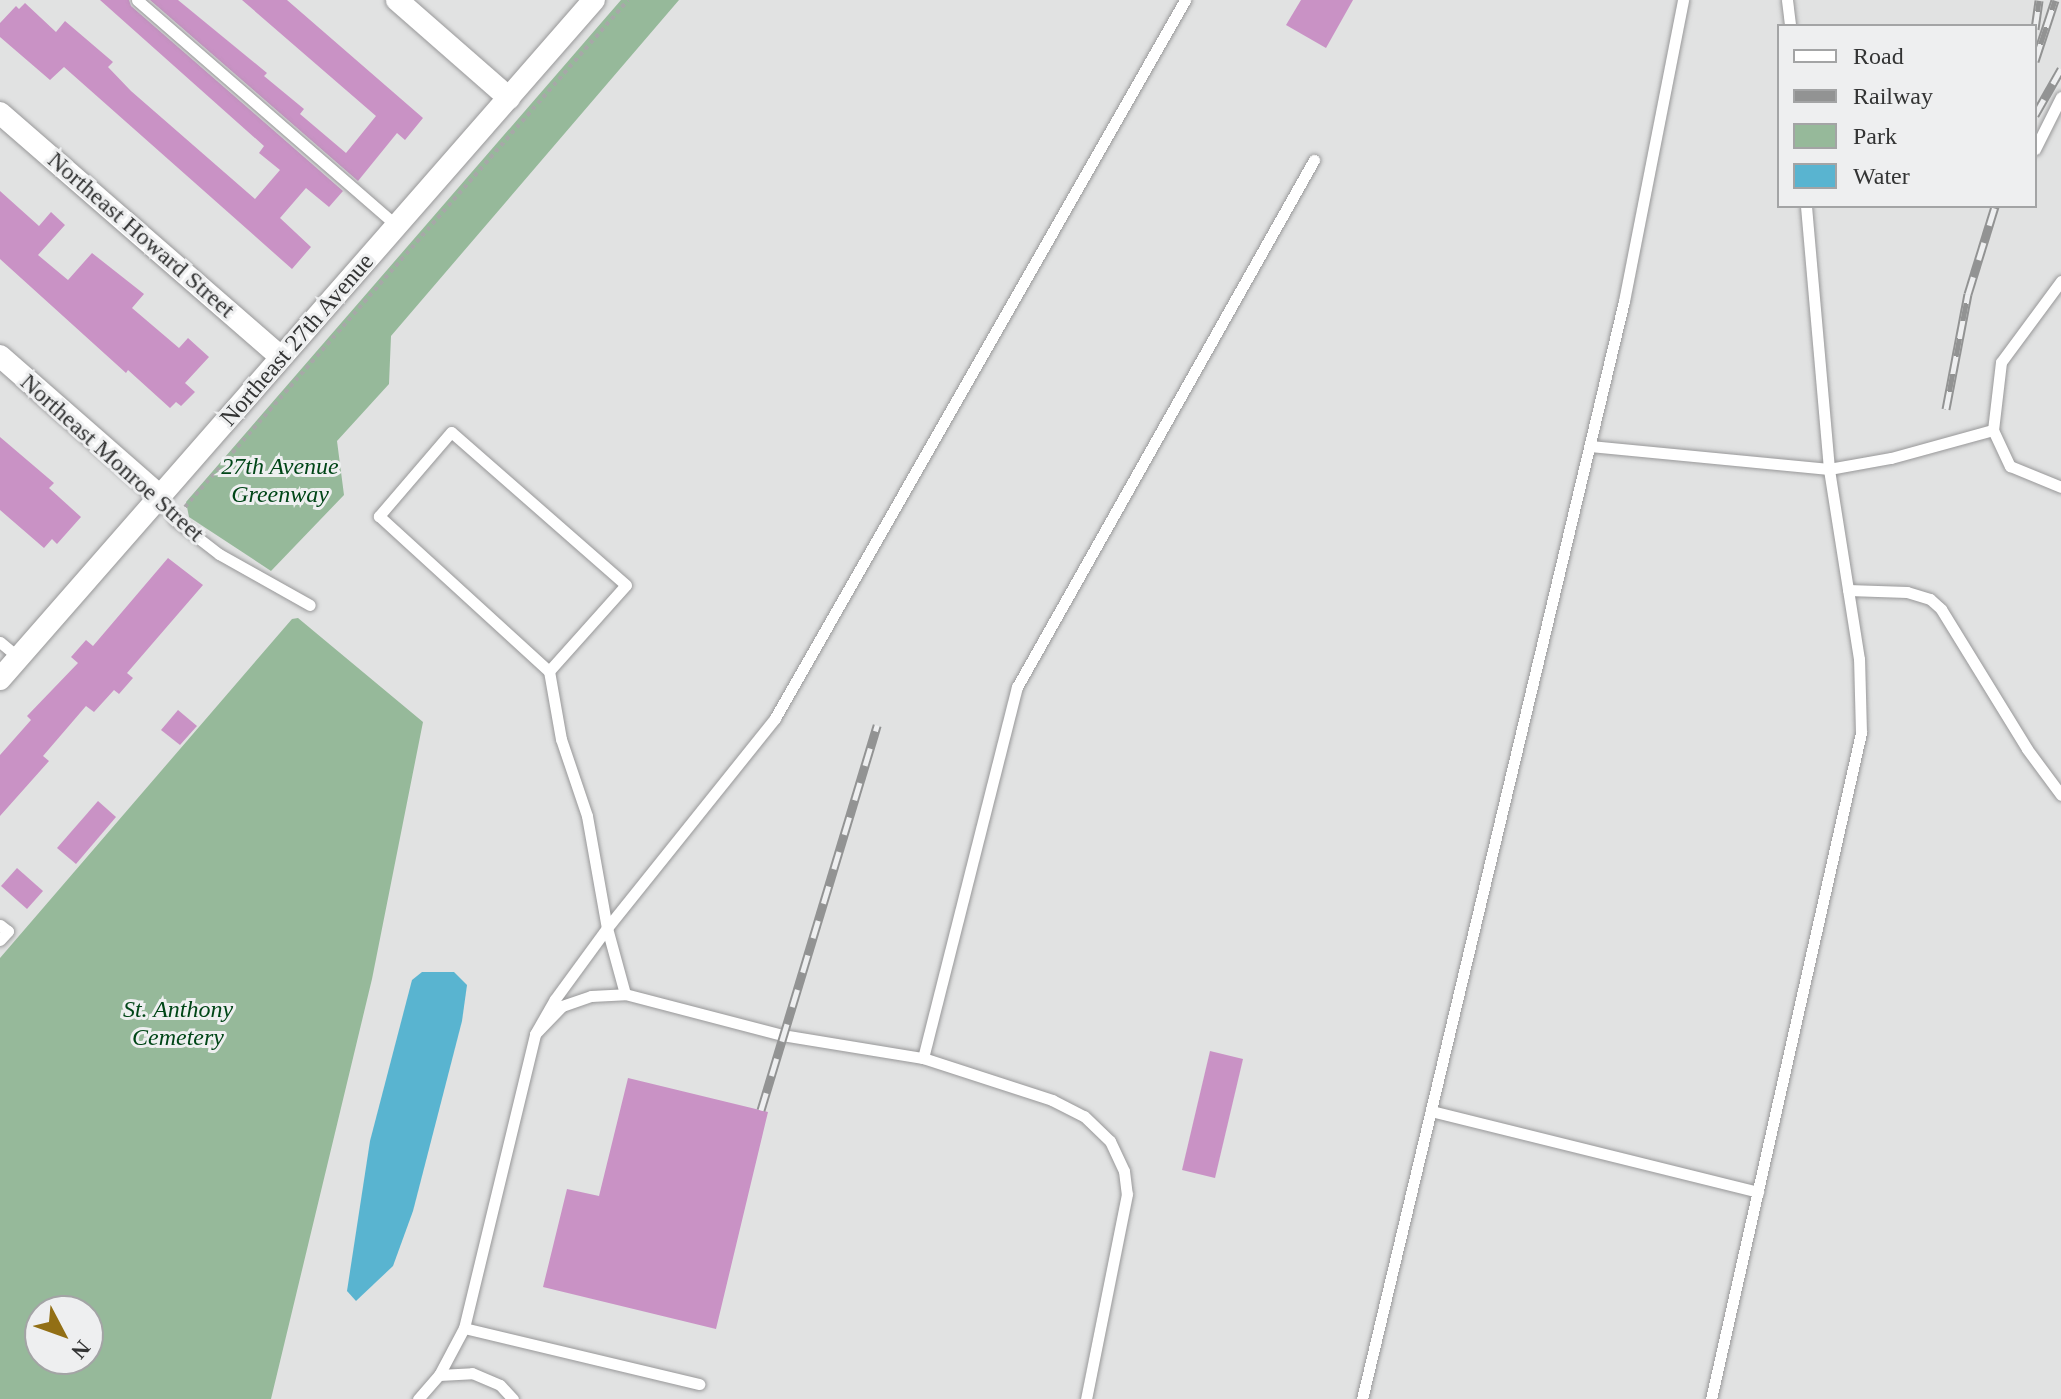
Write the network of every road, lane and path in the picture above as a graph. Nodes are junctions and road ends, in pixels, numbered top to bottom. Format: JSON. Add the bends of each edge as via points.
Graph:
{"nodes":[{"id":1,"x":137,"y":0,"type":"edge"},
{"id":2,"x":397,"y":0,"type":"edge"},
{"id":3,"x":594,"y":0,"type":"edge"},
{"id":4,"x":628,"y":0,"type":"edge"},
{"id":5,"x":1185,"y":0,"type":"edge"},
{"id":6,"x":1683,"y":0,"type":"edge"},
{"id":7,"x":1787,"y":0,"type":"edge"},
{"id":8,"x":1790,"y":24,"type":"edge"},
{"id":9,"x":2061,"y":97,"type":"edge"},
{"id":10,"x":509,"y":98,"type":"junction"},
{"id":11,"x":0,"y":113,"type":"edge"},
{"id":12,"x":2037,"y":145,"type":"edge"},
{"id":13,"x":1314,"y":160,"type":"dead end"},
{"id":14,"x":1806,"y":208,"type":"edge"},
{"id":15,"x":397,"y":226,"type":"junction"},
{"id":16,"x":2061,"y":281,"type":"edge"},
{"id":17,"x":0,"y":356,"type":"edge"},
{"id":18,"x":281,"y":357,"type":"junction"},
{"id":19,"x":1993,"y":430,"type":"junction"},
{"id":20,"x":1590,"y":446,"type":"junction"},
{"id":21,"x":1829,"y":469,"type":"junction"},
{"id":22,"x":2061,"y":487,"type":"edge"},
{"id":23,"x":160,"y":496,"type":"junction"},
{"id":24,"x":180,"y":511,"type":"dead end"},
{"id":25,"x":1848,"y":590,"type":"junction"},
{"id":26,"x":310,"y":605,"type":"dead end"},
{"id":27,"x":0,"y":642,"type":"edge"},
{"id":28,"x":19,"y":658,"type":"junction"},
{"id":29,"x":549,"y":671,"type":"junction"},
{"id":30,"x":0,"y":679,"type":"edge"},
{"id":31,"x":2061,"y":795,"type":"edge"},
{"id":32,"x":0,"y":925,"type":"edge"},
{"id":33,"x":607,"y":928,"type":"junction"},
{"id":34,"x":0,"y":940,"type":"edge"},
{"id":35,"x":625,"y":994,"type":"junction"},
{"id":36,"x":535,"y":1034,"type":"junction"},
{"id":37,"x":923,"y":1058,"type":"junction"},
{"id":38,"x":1431,"y":1111,"type":"junction"},
{"id":39,"x":1758,"y":1192,"type":"junction"},
{"id":40,"x":464,"y":1328,"type":"junction"},
{"id":41,"x":439,"y":1375,"type":"junction"},
{"id":42,"x":699,"y":1384,"type":"dead end"},
{"id":43,"x":418,"y":1399,"type":"edge"},
{"id":44,"x":513,"y":1399,"type":"edge"},
{"id":45,"x":1086,"y":1399,"type":"edge"},
{"id":46,"x":1362,"y":1399,"type":"edge"},
{"id":47,"x":1711,"y":1399,"type":"edge"}],
"edges":[{"from":1,"to":15,"type":"lane"},
{"from":2,"to":10,"type":"street"},
{"from":3,"to":10,"type":"street","name":"Northeast 27th Avenue"},
{"from":4,"to":24,"type":"path"},
{"from":5,"to":33,"type":"lane","via":[[775,718]]},
{"from":6,"to":20,"type":"lane"},
{"from":7,"to":8,"type":"lane"},
{"from":9,"to":12,"type":"lane"},
{"from":10,"to":15,"type":"street","name":"Northeast 27th Avenue"},
{"from":11,"to":18,"type":"street","name":"Northeast Howard Street"},
{"from":13,"to":37,"type":"lane","via":[[1017,687]]},
{"from":14,"to":21,"type":"lane"},
{"from":15,"to":18,"type":"street","name":"Northeast 27th Avenue"},
{"from":16,"to":19,"type":"lane","via":[[2001,362]]},
{"from":17,"to":23,"type":"street","name":"Northeast Monroe Street"},
{"from":18,"to":23,"type":"street","name":"Northeast 27th Avenue"},
{"from":19,"to":21,"type":"lane"},
{"from":19,"to":22,"type":"lane","via":[[2010,466]]},
{"from":20,"to":21,"type":"lane"},
{"from":20,"to":38,"type":"lane"},
{"from":21,"to":25,"type":"lane"},
{"from":23,"to":26,"type":"lane","name":"Northeast Monroe Street","via":[[175,520],[219,554]]},
{"from":23,"to":28,"type":"street","name":"Northeast 27th Avenue"},
{"from":25,"to":31,"type":"lane","via":[[1907,592],[1930,599],[1941,609]]},
{"from":25,"to":39,"type":"lane","via":[[1859,659],[1861,733]]},
{"from":27,"to":28,"type":"lane"},
{"from":28,"to":30,"type":"street","name":"Northeast 27th Avenue"},
{"from":29,"to":29,"type":"lane","via":[[379,516],[451,432],[626,585]]},
{"from":29,"to":33,"type":"lane","via":[[561,739],[587,816]]},
{"from":32,"to":34,"type":"lane","via":[[8,931]]},
{"from":33,"to":35,"type":"lane"},
{"from":33,"to":36,"type":"lane"},
{"from":35,"to":36,"type":"lane","via":[[591,996],[562,1006]]},
{"from":35,"to":37,"type":"lane","via":[[782,1035]]},
{"from":36,"to":40,"type":"lane"},
{"from":37,"to":45,"type":"lane","via":[[1052,1100],[1084,1116],[1110,1141],[1127,1194]]},
{"from":38,"to":39,"type":"lane"},
{"from":38,"to":46,"type":"lane"},
{"from":39,"to":47,"type":"lane"},
{"from":40,"to":41,"type":"lane"},
{"from":40,"to":42,"type":"lane"},
{"from":41,"to":43,"type":"lane"},
{"from":41,"to":44,"type":"lane","via":[[472,1373],[500,1385]]}]}
